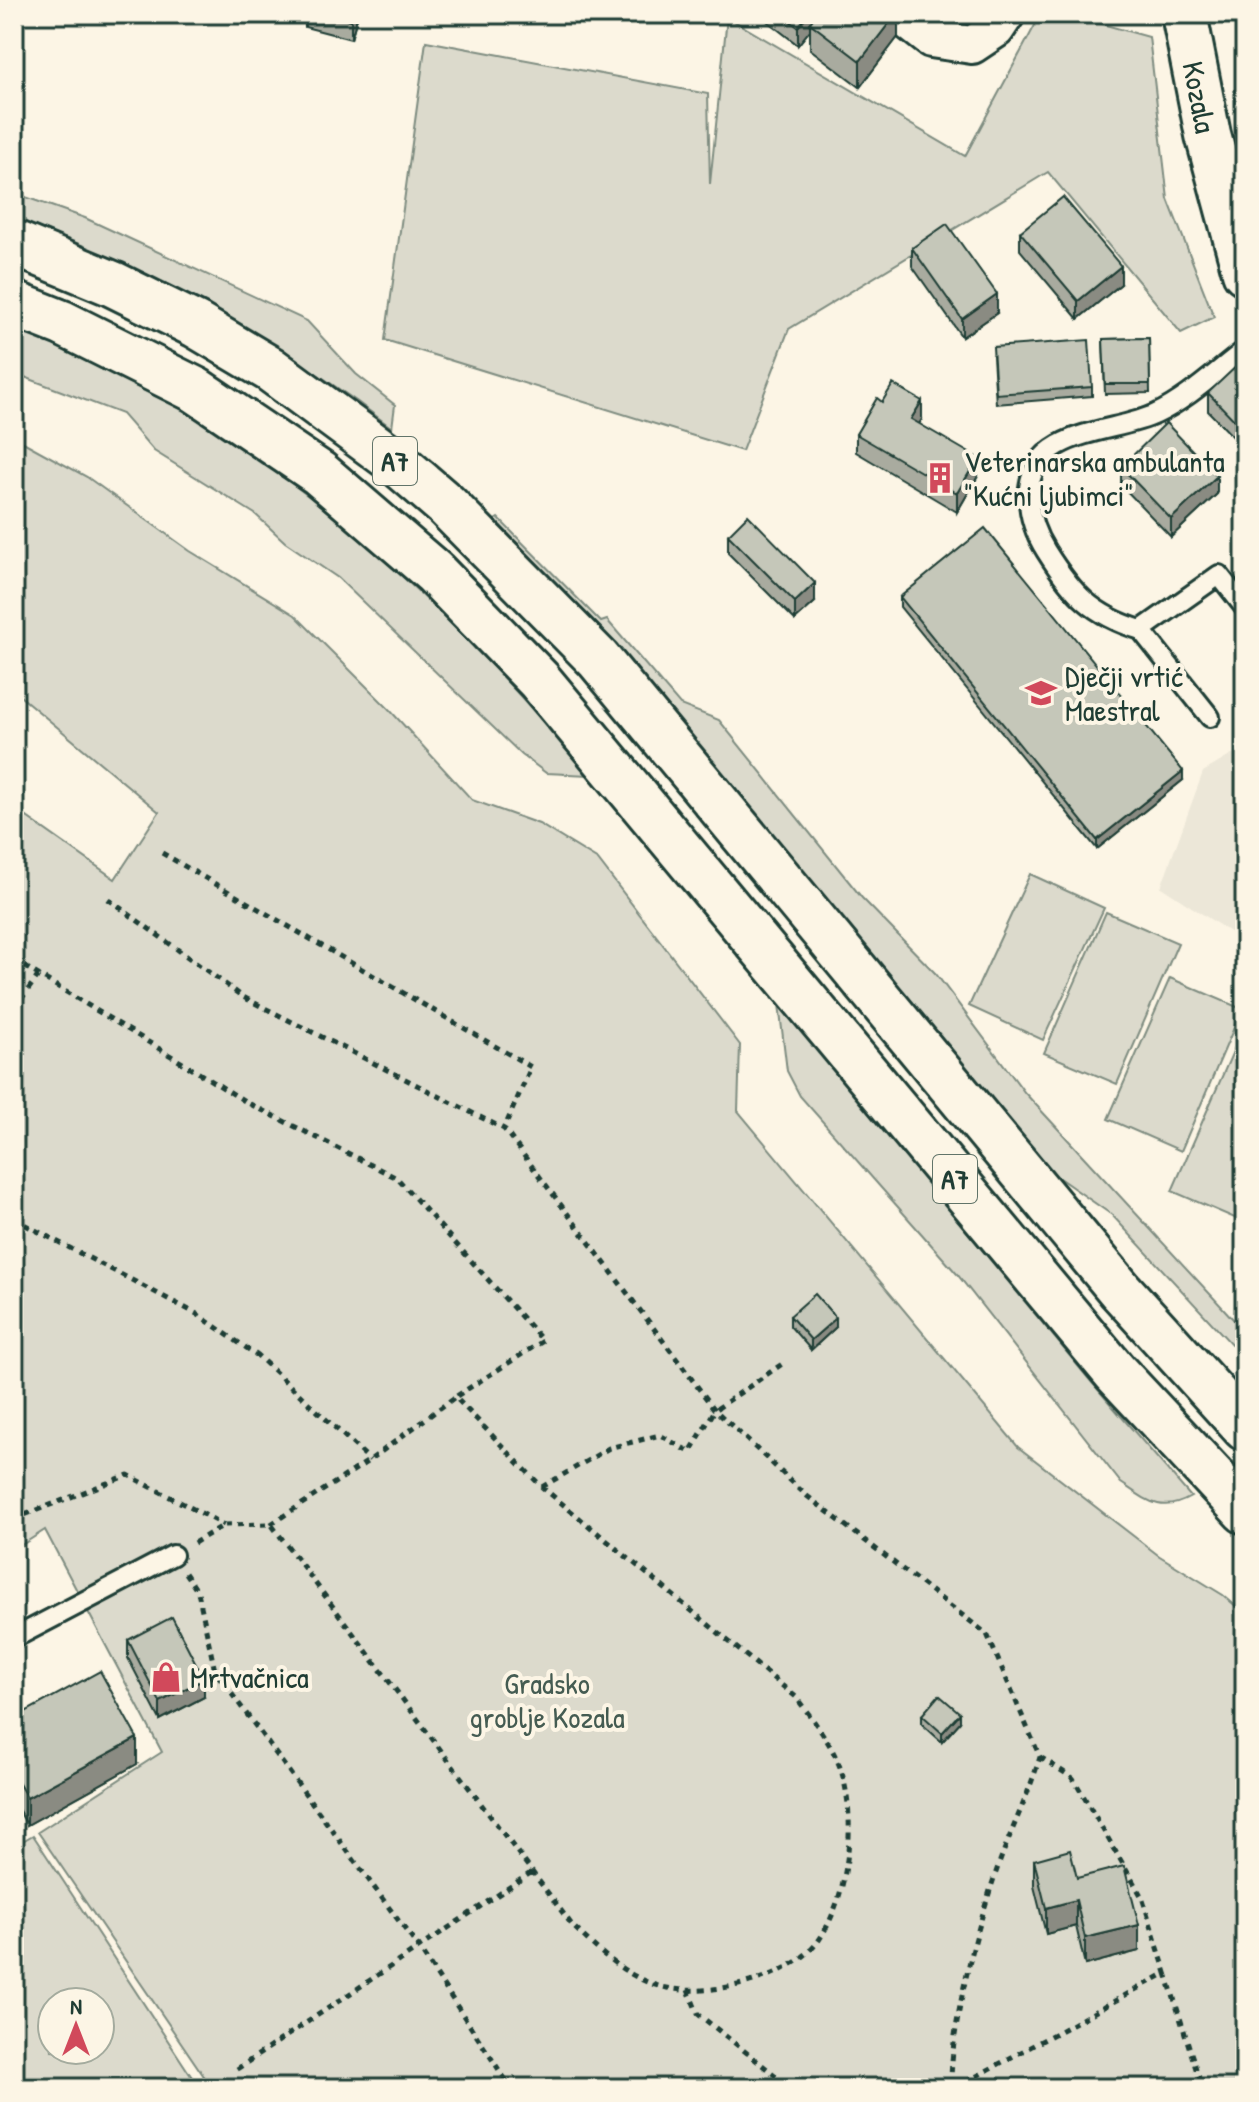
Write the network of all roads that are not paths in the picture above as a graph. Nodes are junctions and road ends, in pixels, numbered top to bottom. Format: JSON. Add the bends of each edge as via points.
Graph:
{"nodes":[{"id":1,"x":899,"y":14,"type":"edge"},
{"id":2,"x":1006,"y":14,"type":"edge"},
{"id":3,"x":1184,"y":14,"type":"edge"},
{"id":4,"x":14,"y":243,"type":"edge"},
{"id":5,"x":1244,"y":268,"type":"edge"},
{"id":6,"x":14,"y":304,"type":"edge"},
{"id":7,"x":1245,"y":350,"type":"edge"},
{"id":8,"x":1245,"y":608,"type":"edge"},
{"id":9,"x":1141,"y":630,"type":"junction"},
{"id":10,"x":1210,"y":717,"type":"dead end"},
{"id":11,"x":1245,"y":1428,"type":"edge"},
{"id":12,"x":1245,"y":1511,"type":"edge"},
{"id":13,"x":173,"y":1555,"type":"road end"},
{"id":14,"x":14,"y":1638,"type":"edge"}],
"edges":[{"from":1,"to":2,"type":"street","via":[[931,39],[972,45],[996,29]]},
{"from":3,"to":5,"type":"main road","name":"Kozala","via":[[1208,135]]},
{"from":4,"to":11,"type":"main road","number":"A7","via":[[113,284],[270,369],[446,505],[598,659],[1120,1290]]},
{"from":6,"to":12,"type":"main road","number":"A7","via":[[196,390],[319,473],[434,572],[539,680],[1115,1372]]},
{"from":7,"to":9,"type":"lane","via":[[1165,410],[1075,436],[1049,450],[1031,471],[1028,500],[1034,533],[1066,583],[1096,613]]},
{"from":8,"to":9,"type":"lane","via":[[1219,575]]},
{"from":9,"to":10,"type":"lane"},
{"from":13,"to":14,"type":"lane"}]}
